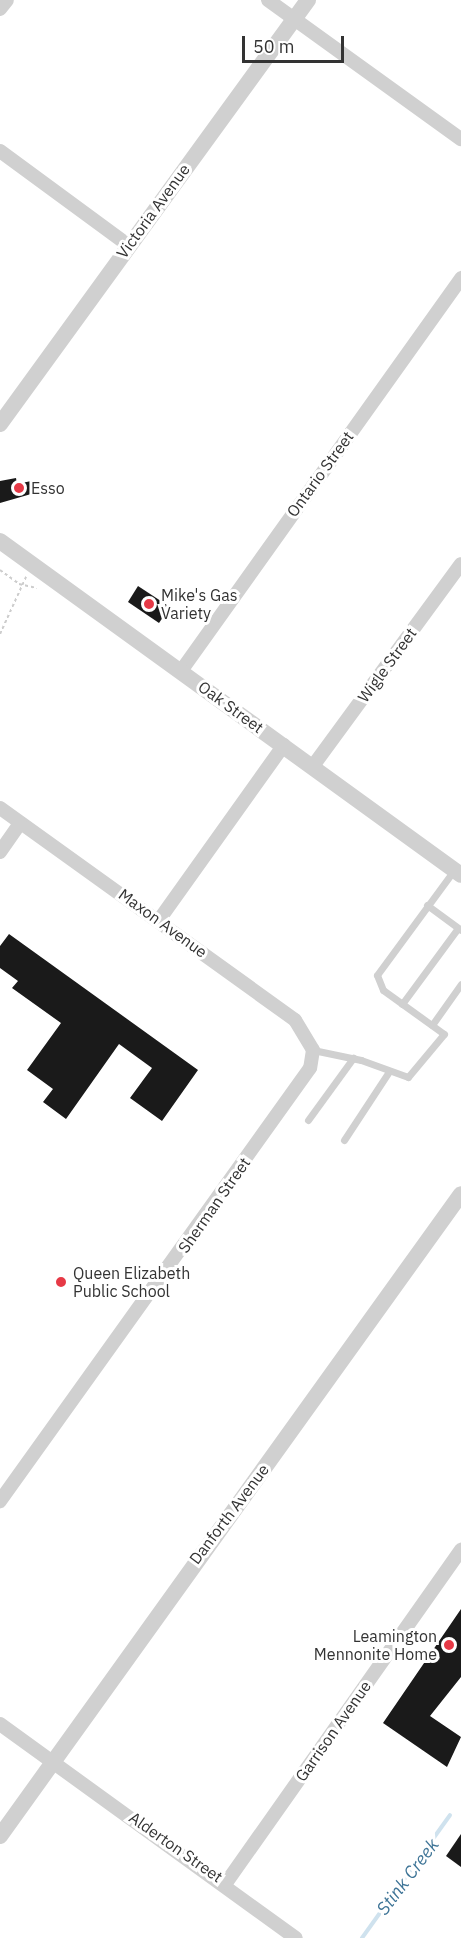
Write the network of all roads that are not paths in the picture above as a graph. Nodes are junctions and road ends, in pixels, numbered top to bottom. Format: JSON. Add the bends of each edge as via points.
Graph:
{"nodes":[{"id":1,"x":7,"y":0,"type":"edge"},
{"id":2,"x":268,"y":0,"type":"edge"},
{"id":3,"x":308,"y":0,"type":"edge"},
{"id":4,"x":0,"y":9,"type":"edge"},
{"id":5,"x":294,"y":19,"type":"junction"},
{"id":6,"x":461,"y":139,"type":"edge"},
{"id":7,"x":0,"y":151,"type":"edge"},
{"id":8,"x":128,"y":245,"type":"junction"},
{"id":9,"x":461,"y":278,"type":"edge"},
{"id":10,"x":0,"y":424,"type":"edge"},
{"id":11,"x":0,"y":541,"type":"edge"},
{"id":12,"x":461,"y":564,"type":"edge"},
{"id":13,"x":181,"y":671,"type":"junction"},
{"id":14,"x":284,"y":745,"type":"junction"},
{"id":15,"x":314,"y":766,"type":"junction"},
{"id":16,"x":0,"y":808,"type":"edge"},
{"id":17,"x":20,"y":823,"type":"junction"},
{"id":18,"x":0,"y":852,"type":"edge"},
{"id":19,"x":459,"y":871,"type":"edge"},
{"id":20,"x":427,"y":905,"type":"junction"},
{"id":21,"x":159,"y":920,"type":"junction"},
{"id":22,"x":459,"y":929,"type":"edge"},
{"id":23,"x":461,"y":984,"type":"edge"},
{"id":24,"x":402,"y":1004,"type":"junction"},
{"id":25,"x":432,"y":1025,"type":"junction"},
{"id":26,"x":313,"y":1050,"type":"junction"},
{"id":27,"x":353,"y":1058,"type":"junction"},
{"id":28,"x":388,"y":1073,"type":"junction"},
{"id":29,"x":308,"y":1120,"type":"dead end"},
{"id":30,"x":344,"y":1140,"type":"dead end"},
{"id":31,"x":461,"y":1194,"type":"edge"},
{"id":32,"x":0,"y":1501,"type":"edge"},
{"id":33,"x":461,"y":1550,"type":"edge"},
{"id":34,"x":0,"y":1724,"type":"edge"},
{"id":35,"x":53,"y":1761,"type":"junction"},
{"id":36,"x":0,"y":1836,"type":"edge"},
{"id":37,"x":226,"y":1883,"type":"junction"},
{"id":38,"x":296,"y":1938,"type":"edge"}],
"edges":[{"from":1,"to":4,"type":"street"},
{"from":2,"to":5,"type":"street"},
{"from":3,"to":5,"type":"street","name":"Victoria Avenue"},
{"from":5,"to":6,"type":"street"},
{"from":5,"to":8,"type":"street","name":"Victoria Avenue"},
{"from":7,"to":8,"type":"street"},
{"from":8,"to":10,"type":"street","name":"Victoria Avenue"},
{"from":9,"to":13,"type":"street","name":"Ontario Street"},
{"from":11,"to":13,"type":"street","name":"Oak Street"},
{"from":12,"to":15,"type":"street","name":"Wigle Street"},
{"from":13,"to":14,"type":"street","name":"Oak Street"},
{"from":14,"to":15,"type":"street","name":"Oak Street"},
{"from":14,"to":21,"type":"street"},
{"from":15,"to":19,"type":"street","name":"Oak Street"},
{"from":16,"to":17,"type":"street","name":"Maxon Avenue"},
{"from":17,"to":18,"type":"street"},
{"from":17,"to":21,"type":"street","name":"Maxon Avenue"},
{"from":19,"to":20,"type":"lane"},
{"from":20,"to":22,"type":"lane"},
{"from":20,"to":24,"type":"lane","via":[[377,975],[383,990]]},
{"from":21,"to":26,"type":"street","name":"Maxon Avenue","via":[[295,1020]]},
{"from":22,"to":24,"type":"lane"},
{"from":23,"to":25,"type":"lane"},
{"from":24,"to":25,"type":"lane"},
{"from":25,"to":28,"type":"lane","via":[[444,1034],[414,1072],[408,1077]]},
{"from":26,"to":27,"type":"lane"},
{"from":26,"to":32,"type":"street","name":"Sherman Street","via":[[304,1077]]},
{"from":27,"to":28,"type":"lane"},
{"from":27,"to":29,"type":"lane"},
{"from":28,"to":30,"type":"lane"},
{"from":31,"to":35,"type":"street","name":"Danforth Avenue"},
{"from":33,"to":37,"type":"street","name":"Garrison Avenue"},
{"from":34,"to":35,"type":"street"},
{"from":35,"to":36,"type":"street","name":"Danforth Avenue"},
{"from":35,"to":37,"type":"street","name":"Alderton Street"},
{"from":37,"to":38,"type":"street","name":"Alderton Street"}]}
